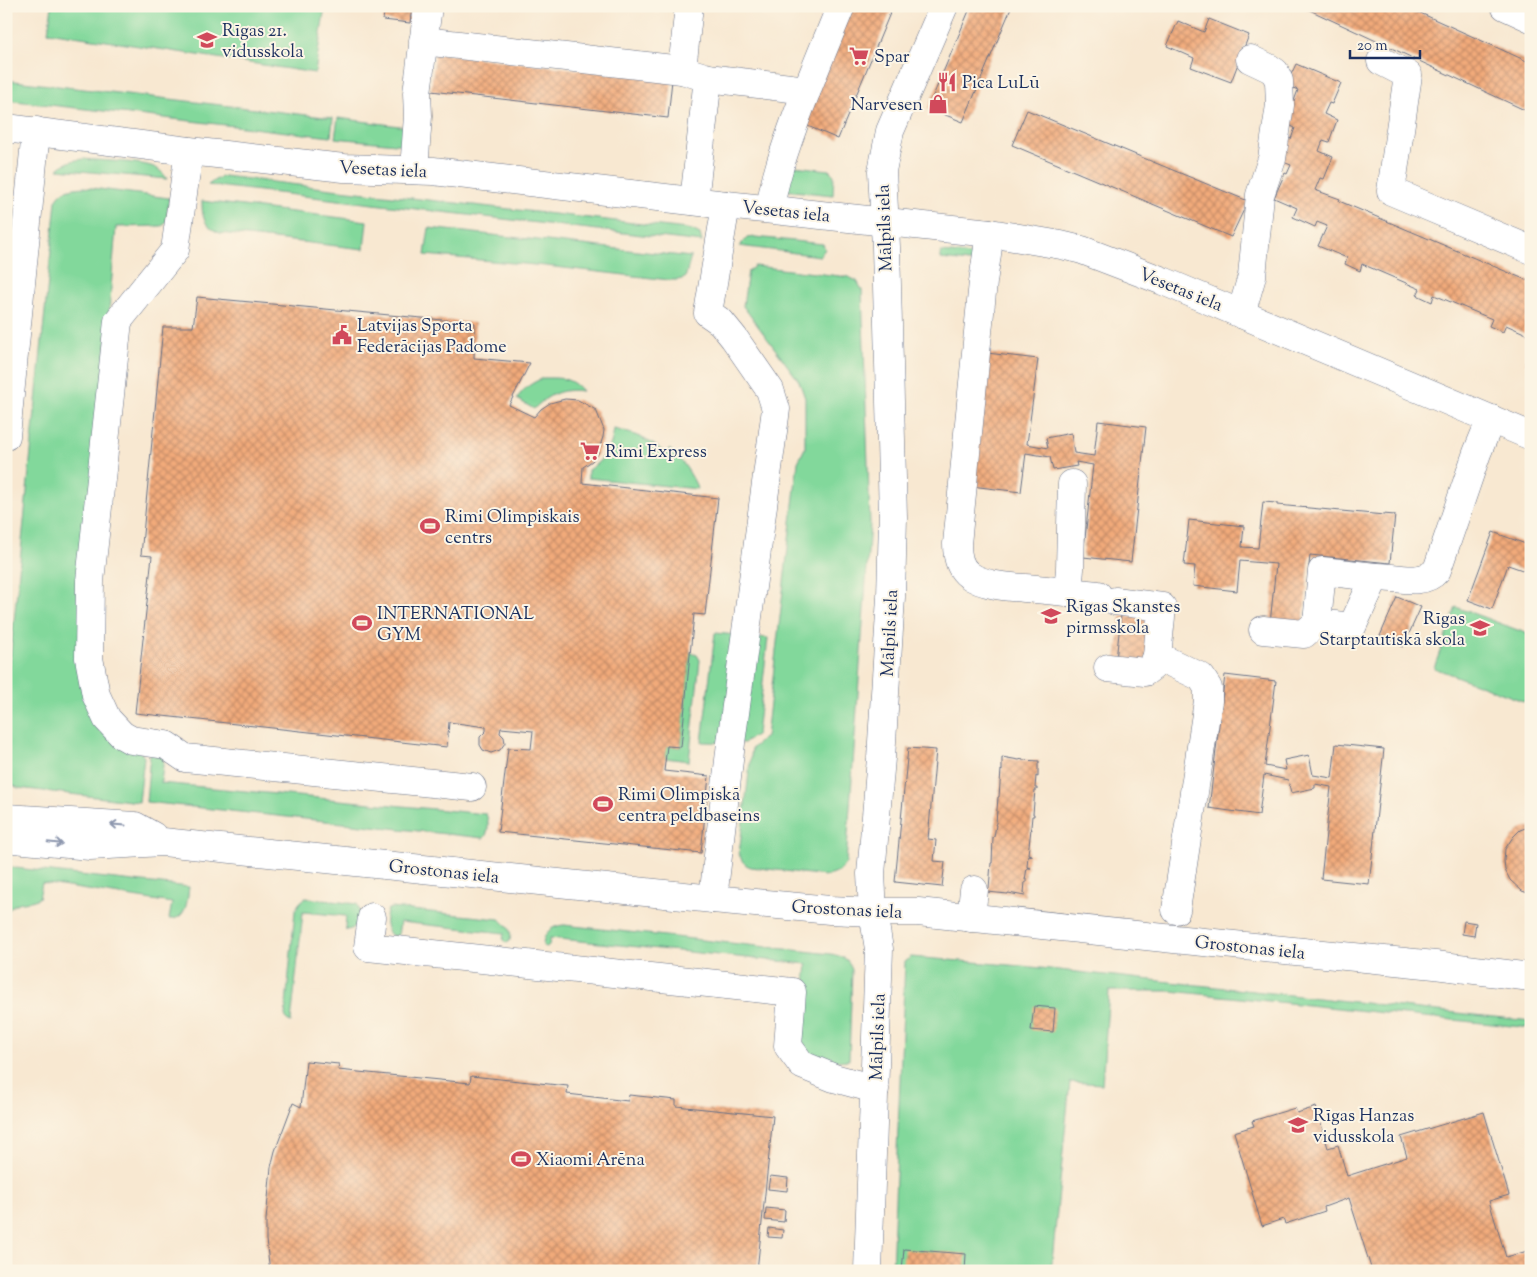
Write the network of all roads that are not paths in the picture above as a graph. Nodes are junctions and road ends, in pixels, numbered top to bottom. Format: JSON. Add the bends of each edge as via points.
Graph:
{"nodes":[{"id":1,"x":428,"y":6,"type":"edge"},
{"id":2,"x":688,"y":6,"type":"edge"},
{"id":3,"x":840,"y":6,"type":"edge"},
{"id":4,"x":944,"y":6,"type":"edge"},
{"id":5,"x":1505,"y":6,"type":"edge"},
{"id":6,"x":1531,"y":18,"type":"edge"},
{"id":7,"x":423,"y":40,"type":"junction"},
{"id":8,"x":1250,"y":59,"type":"dead end"},
{"id":9,"x":1381,"y":61,"type":"dead end"},
{"id":10,"x":682,"y":70,"type":"junction"},
{"id":11,"x":708,"y":78,"type":"junction"},
{"id":12,"x":807,"y":90,"type":"junction"},
{"id":13,"x":6,"y":128,"type":"edge"},
{"id":14,"x":36,"y":131,"type":"junction"},
{"id":15,"x":189,"y":151,"type":"junction"},
{"id":16,"x":414,"y":170,"type":"junction"},
{"id":17,"x":694,"y":201,"type":"junction"},
{"id":18,"x":726,"y":205,"type":"junction"},
{"id":19,"x":770,"y":209,"type":"junction"},
{"id":20,"x":884,"y":222,"type":"junction"},
{"id":21,"x":990,"y":233,"type":"junction"},
{"id":22,"x":1531,"y":250,"type":"edge"},
{"id":23,"x":1241,"y":314,"type":"junction"},
{"id":24,"x":9,"y":376,"type":"edge"},
{"id":25,"x":1491,"y":419,"type":"junction"},
{"id":26,"x":6,"y":436,"type":"edge"},
{"id":27,"x":1531,"y":436,"type":"edge"},
{"id":28,"x":1072,"y":484,"type":"dead end"},
{"id":29,"x":1375,"y":577,"type":"junction"},
{"id":30,"x":1068,"y":592,"type":"junction"},
{"id":31,"x":1317,"y":623,"type":"junction"},
{"id":32,"x":1264,"y":630,"type":"dead end"},
{"id":33,"x":1157,"y":656,"type":"junction"},
{"id":34,"x":1108,"y":668,"type":"dead end"},
{"id":35,"x":472,"y":787,"type":"dead end"},
{"id":36,"x":6,"y":818,"type":"edge"},
{"id":37,"x":6,"y":840,"type":"edge"},
{"id":38,"x":163,"y":842,"type":"junction"},
{"id":39,"x":974,"y":890,"type":"dead end"},
{"id":40,"x":713,"y":899,"type":"junction"},
{"id":41,"x":1176,"y":910,"type":"dead end"},
{"id":42,"x":873,"y":912,"type":"junction"},
{"id":43,"x":372,"y":917,"type":"dead end"},
{"id":44,"x":971,"y":918,"type":"junction"},
{"id":45,"x":1531,"y":977,"type":"edge"},
{"id":46,"x":875,"y":1089,"type":"junction"},
{"id":47,"x":868,"y":1271,"type":"edge"}],
"edges":[{"from":1,"to":7,"type":"street"},
{"from":2,"to":10,"type":"street"},
{"from":3,"to":12,"type":"street"},
{"from":4,"to":20,"type":"street","name":"Mālpils iela","via":[[890,131],[882,171]]},
{"from":5,"to":6,"type":"street"},
{"from":7,"to":10,"type":"street"},
{"from":7,"to":16,"type":"street"},
{"from":8,"to":23,"type":"street","via":[[1274,72],[1279,81],[1280,105],[1272,159],[1260,195],[1252,276]]},
{"from":9,"to":22,"type":"street","via":[[1408,75],[1392,191]]},
{"from":10,"to":11,"type":"street"},
{"from":11,"to":12,"type":"street"},
{"from":11,"to":17,"type":"street"},
{"from":12,"to":19,"type":"street","via":[[782,156]]},
{"from":13,"to":14,"type":"street","name":"Vesetas iela"},
{"from":14,"to":15,"type":"street","name":"Vesetas iela"},
{"from":14,"to":24,"type":"street"},
{"from":15,"to":16,"type":"street","name":"Vesetas iela","via":[[344,168]]},
{"from":15,"to":35,"type":"street","via":[[176,250],[118,321],[90,581],[89,658],[96,696],[107,719],[122,735],[131,740],[166,745],[184,758]]},
{"from":16,"to":17,"type":"street","name":"Vesetas iela"},
{"from":17,"to":18,"type":"street","name":"Vesetas iela"},
{"from":18,"to":19,"type":"street","name":"Vesetas iela"},
{"from":18,"to":40,"type":"street","via":[[708,313],[721,322],[734,338],[770,390],[776,409]]},
{"from":19,"to":20,"type":"street","name":"Vesetas iela"},
{"from":20,"to":21,"type":"street","name":"Vesetas iela"},
{"from":20,"to":42,"type":"street","name":"Mālpils iela","via":[[892,597],[871,874]]},
{"from":21,"to":23,"type":"street","name":"Vesetas iela","via":[[1082,250]]},
{"from":21,"to":30,"type":"street","via":[[957,553],[966,574],[975,579],[995,585]]},
{"from":23,"to":25,"type":"street","name":"Vesetas iela"},
{"from":24,"to":26,"type":"street"},
{"from":25,"to":27,"type":"street","name":"Vesetas iela"},
{"from":25,"to":29,"type":"street","via":[[1437,570],[1421,579]]},
{"from":28,"to":30,"type":"street"},
{"from":29,"to":31,"type":"street","via":[[1352,627]]},
{"from":29,"to":31,"type":"street","via":[[1322,572]]},
{"from":30,"to":33,"type":"street","via":[[1162,608]]},
{"from":31,"to":32,"type":"street","via":[[1304,634]]},
{"from":33,"to":34,"type":"street","via":[[1153,666],[1145,672]]},
{"from":33,"to":41,"type":"street","via":[[1201,677],[1208,688]]},
{"from":38,"to":36,"type":"street","name":"Grostonas iela","one_way":true,"via":[[135,826]]},
{"from":37,"to":38,"type":"street","name":"Grostonas iela","one_way":true,"via":[[90,846]]},
{"from":38,"to":40,"type":"street","name":"Grostonas iela"},
{"from":39,"to":44,"type":"street"},
{"from":40,"to":42,"type":"street","name":"Grostonas iela"},
{"from":42,"to":44,"type":"street","name":"Grostonas iela","via":[[918,912]]},
{"from":42,"to":46,"type":"street","name":"Mālpils iela","via":[[879,949]]},
{"from":43,"to":46,"type":"street","via":[[368,947],[792,992],[788,1046],[802,1065]]},
{"from":44,"to":45,"type":"street","name":"Grostonas iela"},
{"from":46,"to":47,"type":"street","name":"Mālpils iela"}]}
